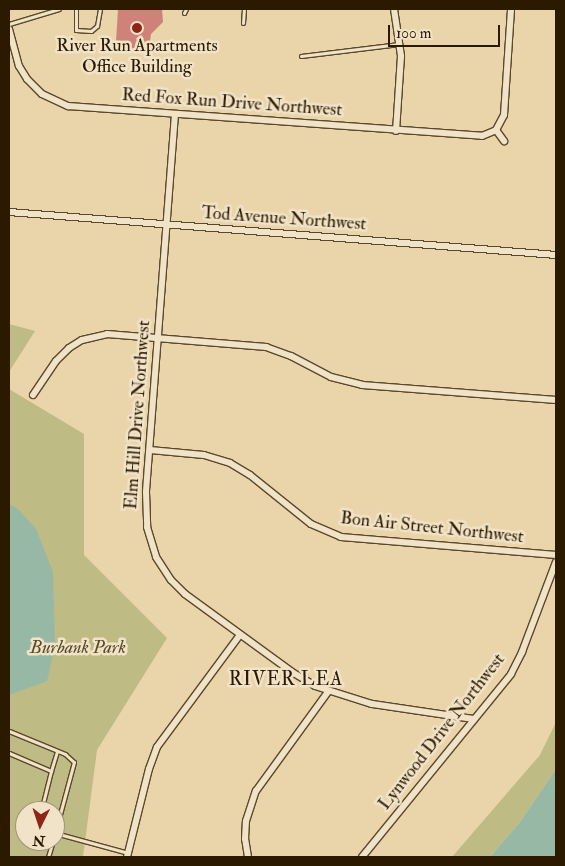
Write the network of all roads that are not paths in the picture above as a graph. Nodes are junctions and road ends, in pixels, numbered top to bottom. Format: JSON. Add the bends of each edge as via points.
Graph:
{"nodes":[{"id":1,"x":58,"y":9,"type":"edge"},
{"id":2,"x":76,"y":9,"type":"edge"},
{"id":3,"x":100,"y":9,"type":"edge"},
{"id":4,"x":244,"y":9,"type":"edge"},
{"id":5,"x":394,"y":9,"type":"edge"},
{"id":6,"x":511,"y":9,"type":"edge"},
{"id":7,"x":9,"y":24,"type":"edge"},
{"id":8,"x":243,"y":24,"type":"dead end"},
{"id":9,"x":9,"y":29,"type":"edge"},
{"id":10,"x":400,"y":44,"type":"junction"},
{"id":11,"x":301,"y":56,"type":"dead end"},
{"id":12,"x":175,"y":114,"type":"junction"},
{"id":13,"x":396,"y":130,"type":"junction"},
{"id":14,"x":496,"y":130,"type":"junction"},
{"id":15,"x":504,"y":141,"type":"dead end"},
{"id":16,"x":9,"y":212,"type":"edge"},
{"id":17,"x":166,"y":225,"type":"junction"},
{"id":18,"x":556,"y":254,"type":"edge"},
{"id":19,"x":158,"y":338,"type":"junction"},
{"id":20,"x":33,"y":395,"type":"dead end"},
{"id":21,"x":556,"y":400,"type":"edge"},
{"id":22,"x":150,"y":450,"type":"junction"},
{"id":23,"x":556,"y":555,"type":"edge"},
{"id":24,"x":556,"y":562,"type":"edge"},
{"id":25,"x":240,"y":635,"type":"junction"},
{"id":26,"x":328,"y":692,"type":"junction"},
{"id":27,"x":474,"y":719,"type":"junction"},
{"id":28,"x":9,"y":731,"type":"edge"},
{"id":29,"x":57,"y":751,"type":"junction"},
{"id":30,"x":9,"y":753,"type":"edge"},
{"id":31,"x":51,"y":771,"type":"junction"},
{"id":32,"x":44,"y":801,"type":"edge"},
{"id":33,"x":64,"y":801,"type":"edge"},
{"id":34,"x":65,"y":836,"type":"edge"},
{"id":35,"x":128,"y":855,"type":"edge"},
{"id":36,"x":248,"y":857,"type":"edge"},
{"id":37,"x":362,"y":857,"type":"edge"}],
"edges":[{"from":1,"to":7,"type":"lane"},
{"from":2,"to":3,"type":"lane","via":[[76,30],[91,31],[98,26]]},
{"from":4,"to":8,"type":"lane"},
{"from":5,"to":10,"type":"street"},
{"from":6,"to":14,"type":"street","via":[[504,115]]},
{"from":9,"to":12,"type":"street","name":"Red Fox Run Drive Northwest","via":[[21,71],[50,99],[74,106]]},
{"from":10,"to":11,"type":"lane"},
{"from":10,"to":13,"type":"street"},
{"from":12,"to":13,"type":"street","name":"Red Fox Run Drive Northwest"},
{"from":12,"to":17,"type":"street","name":"Elm Hill Drive Northwest"},
{"from":13,"to":14,"type":"street","name":"Red Fox Run Drive Northwest","via":[[480,136]]},
{"from":14,"to":15,"type":"street"},
{"from":16,"to":17,"type":"street","name":"Tod Avenue Northwest"},
{"from":17,"to":18,"type":"street","name":"Tod Avenue Northwest"},
{"from":17,"to":19,"type":"street","name":"Elm Hill Drive Northwest"},
{"from":19,"to":20,"type":"street","via":[[106,334],[82,340],[60,356]]},
{"from":19,"to":21,"type":"street","via":[[266,347],[330,377],[362,385]]},
{"from":19,"to":22,"type":"street","name":"Elm Hill Drive Northwest"},
{"from":22,"to":23,"type":"street","name":"Bon Air Street Northwest","via":[[204,455],[230,463],[311,524],[341,537]]},
{"from":22,"to":25,"type":"street","name":"Elm Hill Drive Northwest","via":[[146,518],[156,557],[178,588]]},
{"from":24,"to":27,"type":"street","name":"Lynwood Drive Northwest","via":[[516,665],[504,685]]},
{"from":25,"to":26,"type":"street","name":"Elm Hill Drive Northwest","via":[[292,672]]},
{"from":25,"to":35,"type":"street","via":[[157,747]]},
{"from":26,"to":27,"type":"street","name":"Elm Hill Drive Northwest","via":[[372,704]]},
{"from":26,"to":36,"type":"street","via":[[256,791],[246,820]]},
{"from":27,"to":37,"type":"street","name":"Lynwood Drive Northwest"},
{"from":28,"to":29,"type":"lane"},
{"from":29,"to":31,"type":"lane"},
{"from":29,"to":33,"type":"lane","via":[[74,762]]},
{"from":30,"to":31,"type":"lane"},
{"from":31,"to":32,"type":"lane"},
{"from":34,"to":35,"type":"lane"}]}
